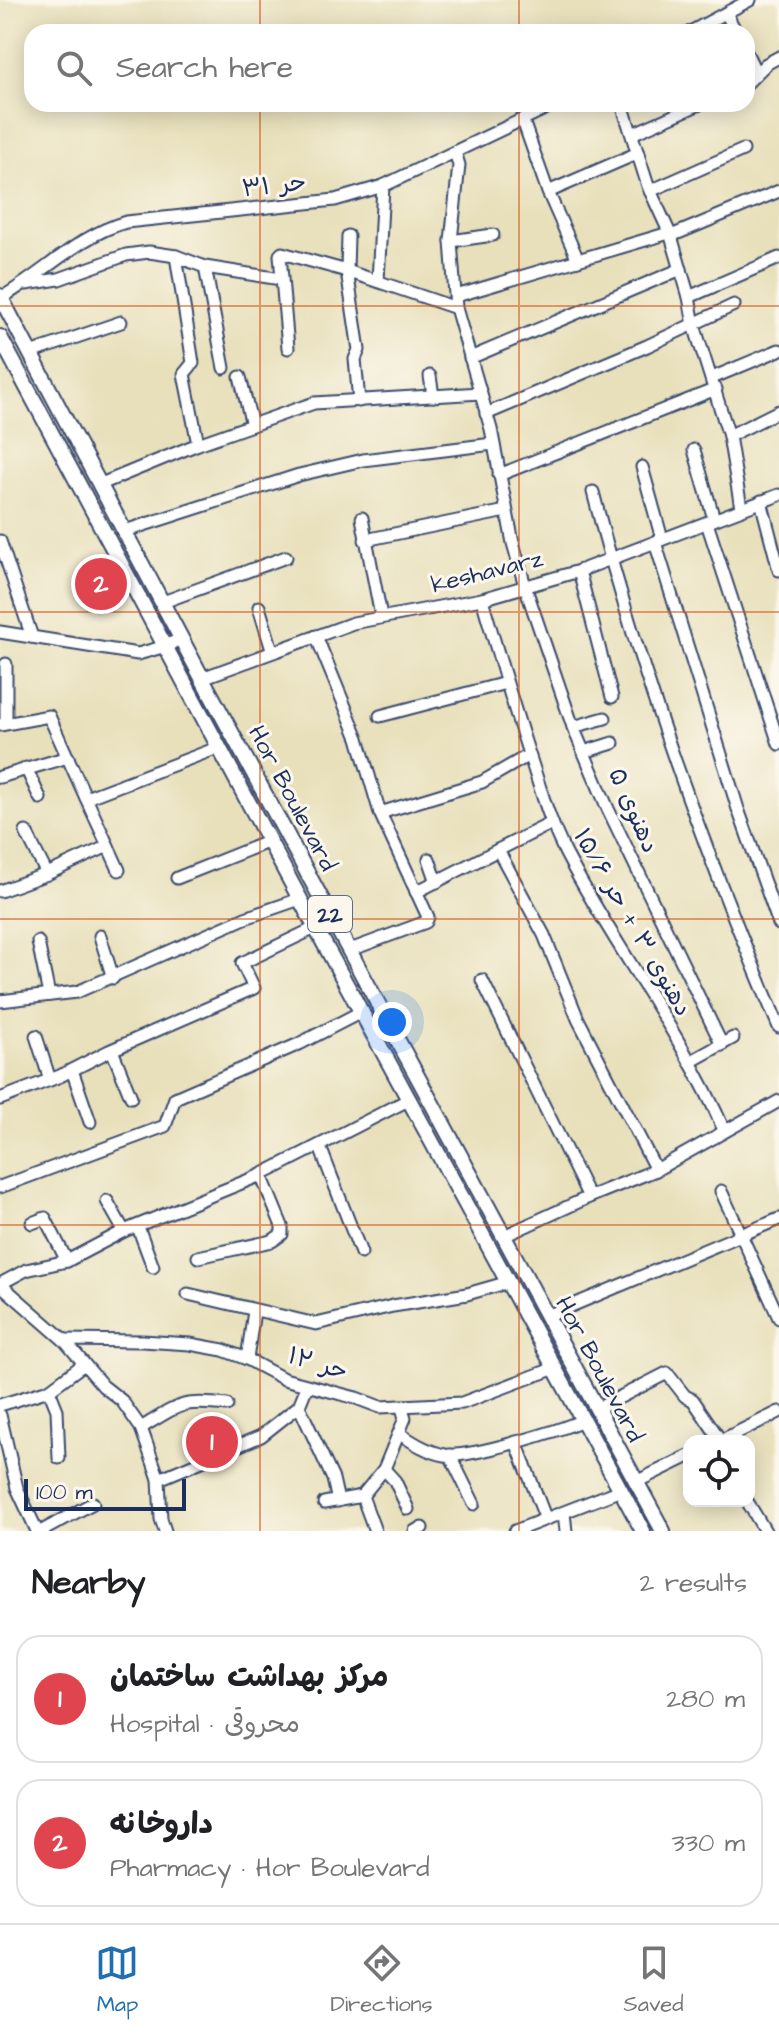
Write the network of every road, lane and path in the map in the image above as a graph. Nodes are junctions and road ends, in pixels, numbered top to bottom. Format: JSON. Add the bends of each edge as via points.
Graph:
{"nodes":[{"id":1,"x":750,"y":0,"type":"edge"},
{"id":2,"x":726,"y":13,"type":"junction"},
{"id":3,"x":705,"y":24,"type":"edge"},
{"id":4,"x":732,"y":24,"type":"edge"},
{"id":5,"x":779,"y":57,"type":"edge"},
{"id":6,"x":756,"y":73,"type":"edge"},
{"id":7,"x":540,"y":112,"type":"edge"},
{"id":8,"x":625,"y":112,"type":"edge"},
{"id":9,"x":682,"y":112,"type":"edge"},
{"id":10,"x":523,"y":121,"type":"junction"},
{"id":11,"x":632,"y":134,"type":"junction"},
{"id":12,"x":743,"y":150,"type":"dead end"},
{"id":13,"x":455,"y":152,"type":"junction"},
{"id":14,"x":638,"y":153,"type":"junction"},
{"id":15,"x":383,"y":186,"type":"junction"},
{"id":16,"x":650,"y":191,"type":"junction"},
{"id":17,"x":779,"y":191,"type":"edge"},
{"id":18,"x":548,"y":192,"type":"junction"},
{"id":19,"x":670,"y":234,"type":"junction"},
{"id":20,"x":493,"y":235,"type":"dead end"},
{"id":21,"x":348,"y":236,"type":"dead end"},
{"id":22,"x":451,"y":241,"type":"junction"},
{"id":23,"x":176,"y":256,"type":"junction"},
{"id":24,"x":779,"y":258,"type":"edge"},
{"id":25,"x":578,"y":260,"type":"junction"},
{"id":26,"x":205,"y":267,"type":"junction"},
{"id":27,"x":681,"y":269,"type":"junction"},
{"id":28,"x":347,"y":271,"type":"junction"},
{"id":29,"x":281,"y":279,"type":"junction"},
{"id":30,"x":378,"y":281,"type":"junction"},
{"id":31,"x":26,"y":284,"type":"junction"},
{"id":32,"x":0,"y":297,"type":"edge"},
{"id":33,"x":689,"y":297,"type":"junction"},
{"id":34,"x":456,"y":302,"type":"junction"},
{"id":35,"x":734,"y":305,"type":"dead end"},
{"id":36,"x":121,"y":322,"type":"dead end"},
{"id":37,"x":694,"y":325,"type":"junction"},
{"id":38,"x":0,"y":337,"type":"edge"},
{"id":39,"x":288,"y":348,"type":"dead end"},
{"id":40,"x":779,"y":350,"type":"edge"},
{"id":41,"x":30,"y":353,"type":"junction"},
{"id":42,"x":470,"y":358,"type":"junction"},
{"id":43,"x":224,"y":368,"type":"dead end"},
{"id":44,"x":430,"y":376,"type":"dead end"},
{"id":45,"x":240,"y":377,"type":"dead end"},
{"id":46,"x":714,"y":383,"type":"junction"},
{"id":47,"x":481,"y":393,"type":"junction"},
{"id":48,"x":433,"y":396,"type":"junction"},
{"id":49,"x":359,"y":401,"type":"junction"},
{"id":50,"x":779,"y":411,"type":"edge"},
{"id":51,"x":486,"y":414,"type":"junction"},
{"id":52,"x":252,"y":425,"type":"junction"},
{"id":53,"x":729,"y":436,"type":"junction"},
{"id":54,"x":198,"y":444,"type":"junction"},
{"id":55,"x":493,"y":444,"type":"junction"},
{"id":56,"x":694,"y":450,"type":"dead end"},
{"id":57,"x":642,"y":467,"type":"dead end"},
{"id":58,"x":499,"y":475,"type":"junction"},
{"id":59,"x":101,"y":484,"type":"junction"},
{"id":60,"x":593,"y":492,"type":"dead end"},
{"id":61,"x":779,"y":495,"type":"edge"},
{"id":62,"x":761,"y":501,"type":"junction"},
{"id":63,"x":741,"y":508,"type":"junction"},
{"id":64,"x":506,"y":511,"type":"junction"},
{"id":65,"x":362,"y":518,"type":"dead end"},
{"id":66,"x":711,"y":521,"type":"junction"},
{"id":67,"x":125,"y":531,"type":"junction"},
{"id":68,"x":365,"y":540,"type":"junction"},
{"id":69,"x":0,"y":541,"type":"edge"},
{"id":70,"x":658,"y":541,"type":"junction"},
{"id":71,"x":286,"y":557,"type":"dead end"},
{"id":72,"x":610,"y":557,"type":"junction"},
{"id":73,"x":779,"y":570,"type":"edge"},
{"id":74,"x":579,"y":571,"type":"junction"},
{"id":75,"x":525,"y":586,"type":"junction"},
{"id":76,"x":482,"y":599,"type":"junction"},
{"id":77,"x":163,"y":602,"type":"junction"},
{"id":78,"x":259,"y":607,"type":"dead end"},
{"id":79,"x":381,"y":616,"type":"junction"},
{"id":80,"x":0,"y":632,"type":"edge"},
{"id":81,"x":316,"y":636,"type":"junction"},
{"id":82,"x":32,"y":637,"type":"junction"},
{"id":83,"x":182,"y":638,"type":"junction"},
{"id":84,"x":166,"y":646,"type":"junction"},
{"id":85,"x":272,"y":650,"type":"junction"},
{"id":86,"x":6,"y":664,"type":"dead end"},
{"id":87,"x":202,"y":678,"type":"junction"},
{"id":88,"x":506,"y":683,"type":"junction"},
{"id":89,"x":612,"y":697,"type":"dead end"},
{"id":90,"x":380,"y":716,"type":"dead end"},
{"id":91,"x":605,"y":718,"type":"dead end"},
{"id":92,"x":3,"y":724,"type":"edge"},
{"id":93,"x":573,"y":727,"type":"junction"},
{"id":94,"x":613,"y":743,"type":"dead end"},
{"id":95,"x":779,"y":744,"type":"edge"},
{"id":96,"x":220,"y":747,"type":"junction"},
{"id":97,"x":584,"y":752,"type":"junction"},
{"id":98,"x":529,"y":755,"type":"junction"},
{"id":99,"x":68,"y":757,"type":"junction"},
{"id":100,"x":26,"y":768,"type":"junction"},
{"id":101,"x":0,"y":777,"type":"edge"},
{"id":102,"x":40,"y":798,"type":"dead end"},
{"id":103,"x":86,"y":798,"type":"junction"},
{"id":104,"x":380,"y":813,"type":"junction"},
{"id":105,"x":552,"y":823,"type":"junction"},
{"id":106,"x":26,"y":832,"type":"dead end"},
{"id":107,"x":270,"y":841,"type":"junction"},
{"id":108,"x":108,"y":846,"type":"junction"},
{"id":109,"x":498,"y":850,"type":"junction"},
{"id":110,"x":429,"y":859,"type":"dead end"},
{"id":111,"x":119,"y":870,"type":"dead end"},
{"id":112,"x":47,"y":874,"type":"junction"},
{"id":113,"x":177,"y":878,"type":"dead end"},
{"id":114,"x":437,"y":882,"type":"junction"},
{"id":115,"x":0,"y":891,"type":"edge"},
{"id":116,"x":416,"y":892,"type":"junction"},
{"id":117,"x":300,"y":899,"type":"junction"},
{"id":118,"x":779,"y":924,"type":"edge"},
{"id":119,"x":317,"y":927,"type":"junction"},
{"id":120,"x":100,"y":936,"type":"dead end"},
{"id":121,"x":38,"y":942,"type":"dead end"},
{"id":122,"x":350,"y":950,"type":"junction"},
{"id":123,"x":113,"y":978,"type":"junction"},
{"id":124,"x":482,"y":980,"type":"dead end"},
{"id":125,"x":49,"y":995,"type":"junction"},
{"id":126,"x":0,"y":1001,"type":"edge"},
{"id":127,"x":363,"y":1011,"type":"junction"},
{"id":128,"x":779,"y":1027,"type":"edge"},
{"id":129,"x":36,"y":1036,"type":"dead end"},
{"id":130,"x":733,"y":1038,"type":"dead end"},
{"id":131,"x":722,"y":1045,"type":"junction"},
{"id":132,"x":112,"y":1050,"type":"junction"},
{"id":133,"x":690,"y":1062,"type":"junction"},
{"id":134,"x":72,"y":1070,"type":"junction"},
{"id":135,"x":50,"y":1080,"type":"junction"},
{"id":136,"x":131,"y":1097,"type":"dead end"},
{"id":137,"x":0,"y":1099,"type":"edge"},
{"id":138,"x":410,"y":1099,"type":"junction"},
{"id":139,"x":779,"y":1101,"type":"edge"},
{"id":140,"x":90,"y":1122,"type":"dead end"},
{"id":141,"x":724,"y":1130,"type":"junction"},
{"id":142,"x":320,"y":1147,"type":"junction"},
{"id":143,"x":656,"y":1170,"type":"junction"},
{"id":144,"x":261,"y":1175,"type":"junction"},
{"id":145,"x":0,"y":1187,"type":"edge"},
{"id":146,"x":721,"y":1191,"type":"dead end"},
{"id":147,"x":589,"y":1197,"type":"junction"},
{"id":148,"x":107,"y":1201,"type":"dead end"},
{"id":149,"x":779,"y":1219,"type":"edge"},
{"id":150,"x":32,"y":1223,"type":"dead end"},
{"id":151,"x":138,"y":1227,"type":"junction"},
{"id":152,"x":124,"y":1231,"type":"junction"},
{"id":153,"x":742,"y":1235,"type":"junction"},
{"id":154,"x":504,"y":1236,"type":"junction"},
{"id":155,"x":361,"y":1253,"type":"dead end"},
{"id":156,"x":198,"y":1257,"type":"dead end"},
{"id":157,"x":67,"y":1261,"type":"junction"},
{"id":158,"x":153,"y":1267,"type":"dead end"},
{"id":159,"x":509,"y":1282,"type":"junction"},
{"id":160,"x":0,"y":1284,"type":"edge"},
{"id":161,"x":188,"y":1294,"type":"dead end"},
{"id":162,"x":254,"y":1311,"type":"junction"},
{"id":163,"x":547,"y":1316,"type":"junction"},
{"id":164,"x":779,"y":1318,"type":"edge"},
{"id":165,"x":64,"y":1340,"type":"junction"},
{"id":166,"x":247,"y":1359,"type":"junction"},
{"id":167,"x":84,"y":1364,"type":"junction"},
{"id":168,"x":555,"y":1368,"type":"junction"},
{"id":169,"x":307,"y":1386,"type":"junction"},
{"id":170,"x":49,"y":1390,"type":"junction"},
{"id":171,"x":227,"y":1405,"type":"dead end"},
{"id":172,"x":1,"y":1406,"type":"edge"},
{"id":173,"x":299,"y":1406,"type":"junction"},
{"id":174,"x":402,"y":1408,"type":"junction"},
{"id":175,"x":597,"y":1409,"type":"junction"},
{"id":176,"x":779,"y":1412,"type":"edge"},
{"id":177,"x":583,"y":1420,"type":"junction"},
{"id":178,"x":141,"y":1428,"type":"junction"},
{"id":179,"x":400,"y":1434,"type":"junction"},
{"id":180,"x":716,"y":1435,"type":"edge"},
{"id":181,"x":732,"y":1435,"type":"edge"},
{"id":182,"x":516,"y":1442,"type":"junction"},
{"id":183,"x":450,"y":1455,"type":"junction"},
{"id":184,"x":59,"y":1458,"type":"dead end"},
{"id":185,"x":4,"y":1459,"type":"edge"},
{"id":186,"x":683,"y":1459,"type":"edge"},
{"id":187,"x":384,"y":1469,"type":"junction"},
{"id":188,"x":159,"y":1479,"type":"junction"},
{"id":189,"x":636,"y":1482,"type":"junction"},
{"id":190,"x":621,"y":1490,"type":"junction"},
{"id":191,"x":362,"y":1496,"type":"junction"},
{"id":192,"x":338,"y":1501,"type":"junction"},
{"id":193,"x":93,"y":1503,"type":"dead end"},
{"id":194,"x":324,"y":1503,"type":"dead end"},
{"id":195,"x":474,"y":1504,"type":"dead end"},
{"id":196,"x":751,"y":1507,"type":"edge"},
{"id":197,"x":408,"y":1509,"type":"dead end"},
{"id":198,"x":564,"y":1513,"type":"junction"},
{"id":199,"x":545,"y":1517,"type":"junction"},
{"id":200,"x":40,"y":1531,"type":"edge"},
{"id":201,"x":165,"y":1531,"type":"edge"},
{"id":202,"x":375,"y":1531,"type":"edge"},
{"id":203,"x":516,"y":1531,"type":"edge"},
{"id":204,"x":566,"y":1531,"type":"edge"},
{"id":205,"x":643,"y":1531,"type":"edge"},
{"id":206,"x":663,"y":1531,"type":"edge"},
{"id":207,"x":765,"y":1531,"type":"edge"}],
"edges":[{"from":1,"to":2,"type":"street"},
{"from":2,"to":3,"type":"street"},
{"from":2,"to":4,"type":"street"},
{"from":5,"to":6,"type":"street"},
{"from":7,"to":10,"type":"street","name":"حر ۳۱"},
{"from":8,"to":11,"type":"street"},
{"from":9,"to":11,"type":"street"},
{"from":10,"to":13,"type":"street","name":"حر ۳۱"},
{"from":10,"to":18,"type":"street"},
{"from":11,"to":14,"type":"street"},
{"from":12,"to":16,"type":"street"},
{"from":13,"to":15,"type":"street","name":"حر ۳۱"},
{"from":13,"to":22,"type":"street","name":"دهنوی ۵","via":[[459,165]]},
{"from":14,"to":16,"type":"street"},
{"from":14,"to":18,"type":"street"},
{"from":15,"to":30,"type":"street"},
{"from":15,"to":31,"type":"street","name":"حر ۳۱","via":[[303,205],[126,222],[109,227]]},
{"from":16,"to":19,"type":"street"},
{"from":17,"to":19,"type":"street"},
{"from":18,"to":25,"type":"street"},
{"from":19,"to":25,"type":"street"},
{"from":19,"to":27,"type":"street"},
{"from":20,"to":22,"type":"street"},
{"from":21,"to":28,"type":"street"},
{"from":22,"to":34,"type":"street","name":"دهنوی ۵"},
{"from":23,"to":26,"type":"street"},
{"from":23,"to":31,"type":"street","via":[[126,255],[59,279]]},
{"from":23,"to":54,"type":"street","via":[[193,363],[184,374]]},
{"from":24,"to":33,"type":"street"},
{"from":25,"to":34,"type":"street"},
{"from":26,"to":29,"type":"street"},
{"from":26,"to":43,"type":"street"},
{"from":27,"to":33,"type":"street"},
{"from":27,"to":42,"type":"street"},
{"from":28,"to":29,"type":"street","via":[[282,253]]},
{"from":28,"to":30,"type":"street"},
{"from":28,"to":49,"type":"street","via":[[359,350]]},
{"from":29,"to":39,"type":"street"},
{"from":30,"to":34,"type":"street"},
{"from":31,"to":32,"type":"street","name":"حر ۳۱"},
{"from":32,"to":41,"type":"main road","name":"Hor Boulevard","number":"22"},
{"from":33,"to":37,"type":"street"},
{"from":34,"to":42,"type":"street","name":"دهنوی ۵"},
{"from":35,"to":37,"type":"street"},
{"from":36,"to":41,"type":"street"},
{"from":37,"to":46,"type":"street"},
{"from":37,"to":51,"type":"street"},
{"from":38,"to":84,"type":"main road","name":"Hor Boulevard","number":"22"},
{"from":40,"to":46,"type":"street"},
{"from":41,"to":59,"type":"main road","name":"Hor Boulevard","number":"22"},
{"from":42,"to":47,"type":"street","name":"دهنوی ۵"},
{"from":44,"to":48,"type":"street"},
{"from":45,"to":52,"type":"street"},
{"from":46,"to":53,"type":"street"},
{"from":46,"to":58,"type":"street"},
{"from":47,"to":48,"type":"street"},
{"from":47,"to":51,"type":"street","name":"دهنوی ۵"},
{"from":48,"to":49,"type":"street"},
{"from":49,"to":52,"type":"street","via":[[314,403]]},
{"from":50,"to":53,"type":"street"},
{"from":51,"to":55,"type":"street","name":"دهنوی ۵"},
{"from":52,"to":54,"type":"street"},
{"from":53,"to":63,"type":"street"},
{"from":54,"to":59,"type":"street"},
{"from":55,"to":58,"type":"street","name":"دهنوی ۵"},
{"from":55,"to":67,"type":"street","via":[[363,460],[299,475]]},
{"from":56,"to":66,"type":"street"},
{"from":57,"to":70,"type":"street"},
{"from":58,"to":64,"type":"street","name":"دهنوی ۵"},
{"from":59,"to":67,"type":"main road","name":"Hor Boulevard","number":"22"},
{"from":60,"to":72,"type":"street"},
{"from":61,"to":62,"type":"street","name":"keshavarz"},
{"from":62,"to":63,"type":"street","name":"keshavarz"},
{"from":62,"to":73,"type":"street"},
{"from":63,"to":66,"type":"street","name":"keshavarz"},
{"from":64,"to":68,"type":"street"},
{"from":64,"to":75,"type":"street","name":"دهنوی ۵"},
{"from":65,"to":68,"type":"street"},
{"from":66,"to":70,"type":"street","name":"keshavarz"},
{"from":66,"to":95,"type":"street"},
{"from":67,"to":77,"type":"main road","name":"Hor Boulevard","number":"22"},
{"from":68,"to":79,"type":"street"},
{"from":69,"to":82,"type":"street"},
{"from":70,"to":72,"type":"street","name":"keshavarz"},
{"from":70,"to":118,"type":"street","via":[[738,809]]},
{"from":71,"to":77,"type":"street"},
{"from":72,"to":74,"type":"street","name":"keshavarz"},
{"from":72,"to":128,"type":"street","via":[[697,820]]},
{"from":74,"to":75,"type":"street","name":"keshavarz"},
{"from":74,"to":89,"type":"street"},
{"from":75,"to":76,"type":"street","name":"keshavarz"},
{"from":75,"to":93,"type":"street","name":"دهنوی ۵"},
{"from":76,"to":79,"type":"street","name":"keshavarz"},
{"from":76,"to":88,"type":"street","name":"دهنوی ۳ + حر ۱۵/۶"},
{"from":77,"to":83,"type":"main road","name":"Hor Boulevard","number":"22"},
{"from":78,"to":85,"type":"street"},
{"from":79,"to":81,"type":"street","name":"keshavarz"},
{"from":80,"to":82,"type":"street"},
{"from":81,"to":85,"type":"street","name":"keshavarz"},
{"from":81,"to":104,"type":"street","via":[[358,738]]},
{"from":82,"to":84,"type":"street","via":[[138,654]]},
{"from":83,"to":84,"type":"street"},
{"from":83,"to":87,"type":"main road","name":"Hor Boulevard","number":"22"},
{"from":84,"to":96,"type":"main road","name":"Hor Boulevard","number":"22"},
{"from":85,"to":87,"type":"street","name":"keshavarz"},
{"from":86,"to":92,"type":"street"},
{"from":87,"to":122,"type":"main road","name":"Hor Boulevard","number":"22"},
{"from":88,"to":90,"type":"street"},
{"from":88,"to":98,"type":"street","name":"دهنوی ۳ + حر ۱۵/۶"},
{"from":91,"to":93,"type":"street"},
{"from":92,"to":99,"type":"street","via":[[49,716]]},
{"from":93,"to":97,"type":"street","name":"دهنوی ۵"},
{"from":94,"to":97,"type":"street"},
{"from":96,"to":103,"type":"street"},
{"from":96,"to":107,"type":"main road","name":"Hor Boulevard","number":"22"},
{"from":97,"to":131,"type":"street","name":"دهنوی ۵"},
{"from":98,"to":104,"type":"street","via":[[482,782]]},
{"from":98,"to":105,"type":"street","name":"دهنوی ۳ + حر ۱۵/۶"},
{"from":99,"to":100,"type":"street"},
{"from":99,"to":103,"type":"street"},
{"from":100,"to":101,"type":"street"},
{"from":100,"to":102,"type":"street"},
{"from":103,"to":108,"type":"street"},
{"from":104,"to":116,"type":"street"},
{"from":105,"to":109,"type":"street"},
{"from":105,"to":133,"type":"street","name":"دهنوی ۳ + حر ۱۵/۶"},
{"from":106,"to":112,"type":"street"},
{"from":107,"to":113,"type":"street"},
{"from":107,"to":117,"type":"main road","name":"Hor Boulevard","number":"22"},
{"from":108,"to":111,"type":"street"},
{"from":108,"to":112,"type":"street"},
{"from":109,"to":114,"type":"street"},
{"from":109,"to":143,"type":"street"},
{"from":110,"to":114,"type":"street"},
{"from":112,"to":115,"type":"street"},
{"from":114,"to":116,"type":"street"},
{"from":116,"to":122,"type":"street","via":[[426,922]]},
{"from":117,"to":119,"type":"main road","name":"Hor Boulevard","number":"22"},
{"from":117,"to":123,"type":"street"},
{"from":119,"to":127,"type":"main road","name":"Hor Boulevard","number":"22"},
{"from":119,"to":132,"type":"street","via":[[242,963],[254,988]]},
{"from":120,"to":123,"type":"street"},
{"from":121,"to":125,"type":"street"},
{"from":122,"to":154,"type":"main road","name":"Hor Boulevard","number":"22"},
{"from":123,"to":125,"type":"street","via":[[77,992]]},
{"from":124,"to":147,"type":"street"},
{"from":125,"to":126,"type":"street"},
{"from":127,"to":138,"type":"main road","name":"Hor Boulevard","number":"22"},
{"from":127,"to":145,"type":"street","via":[[173,1101],[165,1126]]},
{"from":129,"to":135,"type":"street"},
{"from":130,"to":131,"type":"street"},
{"from":131,"to":133,"type":"street"},
{"from":132,"to":134,"type":"street"},
{"from":132,"to":136,"type":"street"},
{"from":133,"to":141,"type":"street","name":"دهنوی ۳ + حر ۱۵/۶"},
{"from":134,"to":135,"type":"street"},
{"from":134,"to":140,"type":"street"},
{"from":135,"to":137,"type":"street"},
{"from":138,"to":142,"type":"street"},
{"from":138,"to":159,"type":"main road","name":"Hor Boulevard","number":"22"},
{"from":139,"to":141,"type":"street"},
{"from":141,"to":143,"type":"street"},
{"from":142,"to":144,"type":"street"},
{"from":142,"to":155,"type":"street"},
{"from":143,"to":147,"type":"street"},
{"from":144,"to":151,"type":"street"},
{"from":144,"to":156,"type":"street","via":[[282,1234],[272,1241]]},
{"from":146,"to":153,"type":"street"},
{"from":147,"to":154,"type":"street"},
{"from":148,"to":152,"type":"street"},
{"from":149,"to":153,"type":"street"},
{"from":150,"to":157,"type":"street","via":[[45,1218]]},
{"from":151,"to":152,"type":"street"},
{"from":151,"to":158,"type":"street"},
{"from":152,"to":157,"type":"street"},
{"from":153,"to":163,"type":"street"},
{"from":153,"to":164,"type":"street"},
{"from":154,"to":163,"type":"main road","name":"Hor Boulevard","number":"22"},
{"from":157,"to":160,"type":"street","via":[[26,1270]]},
{"from":159,"to":162,"type":"street","via":[[316,1324]]},
{"from":159,"to":168,"type":"main road","name":"Hor Boulevard","number":"22"},
{"from":160,"to":165,"type":"street"},
{"from":161,"to":162,"type":"street"},
{"from":162,"to":166,"type":"street"},
{"from":163,"to":175,"type":"main road","name":"Hor Boulevard","number":"22"},
{"from":165,"to":166,"type":"street","name":"حر ۱۲","via":[[190,1344]]},
{"from":165,"to":167,"type":"street"},
{"from":166,"to":169,"type":"street","name":"حر ۱۲"},
{"from":167,"to":170,"type":"street"},
{"from":167,"to":178,"type":"street"},
{"from":168,"to":174,"type":"street","name":"حر ۱۲","via":[[462,1403]]},
{"from":168,"to":177,"type":"main road","name":"Hor Boulevard","number":"22"},
{"from":169,"to":173,"type":"street"},
{"from":169,"to":174,"type":"street","name":"حر ۱۲"},
{"from":170,"to":172,"type":"street"},
{"from":170,"to":184,"type":"street","via":[[57,1410]]},
{"from":171,"to":178,"type":"street","via":[[191,1401]]},
{"from":172,"to":185,"type":"street"},
{"from":173,"to":188,"type":"street","via":[[261,1436]]},
{"from":173,"to":192,"type":"street"},
{"from":174,"to":179,"type":"street"},
{"from":175,"to":180,"type":"street","via":[[667,1373]]},
{"from":175,"to":189,"type":"main road","name":"Hor Boulevard","number":"22"},
{"from":176,"to":181,"type":"street"},
{"from":177,"to":182,"type":"street"},
{"from":177,"to":190,"type":"main road","name":"Hor Boulevard","number":"22"},
{"from":178,"to":188,"type":"street"},
{"from":179,"to":183,"type":"street","via":[[434,1453]]},
{"from":179,"to":187,"type":"street"},
{"from":182,"to":183,"type":"street"},
{"from":182,"to":199,"type":"street"},
{"from":183,"to":195,"type":"street"},
{"from":185,"to":200,"type":"street"},
{"from":186,"to":189,"type":"street"},
{"from":187,"to":191,"type":"street"},
{"from":187,"to":197,"type":"street"},
{"from":188,"to":201,"type":"street"},
{"from":189,"to":190,"type":"main road"},
{"from":189,"to":206,"type":"main road","name":"Hor Boulevard","number":"22"},
{"from":190,"to":198,"type":"street"},
{"from":190,"to":205,"type":"main road","name":"Hor Boulevard","number":"22"},
{"from":191,"to":192,"type":"street"},
{"from":191,"to":202,"type":"street"},
{"from":192,"to":194,"type":"street"},
{"from":193,"to":200,"type":"street"},
{"from":196,"to":207,"type":"street"},
{"from":198,"to":199,"type":"street"},
{"from":198,"to":204,"type":"street"},
{"from":199,"to":203,"type":"street"}]}
